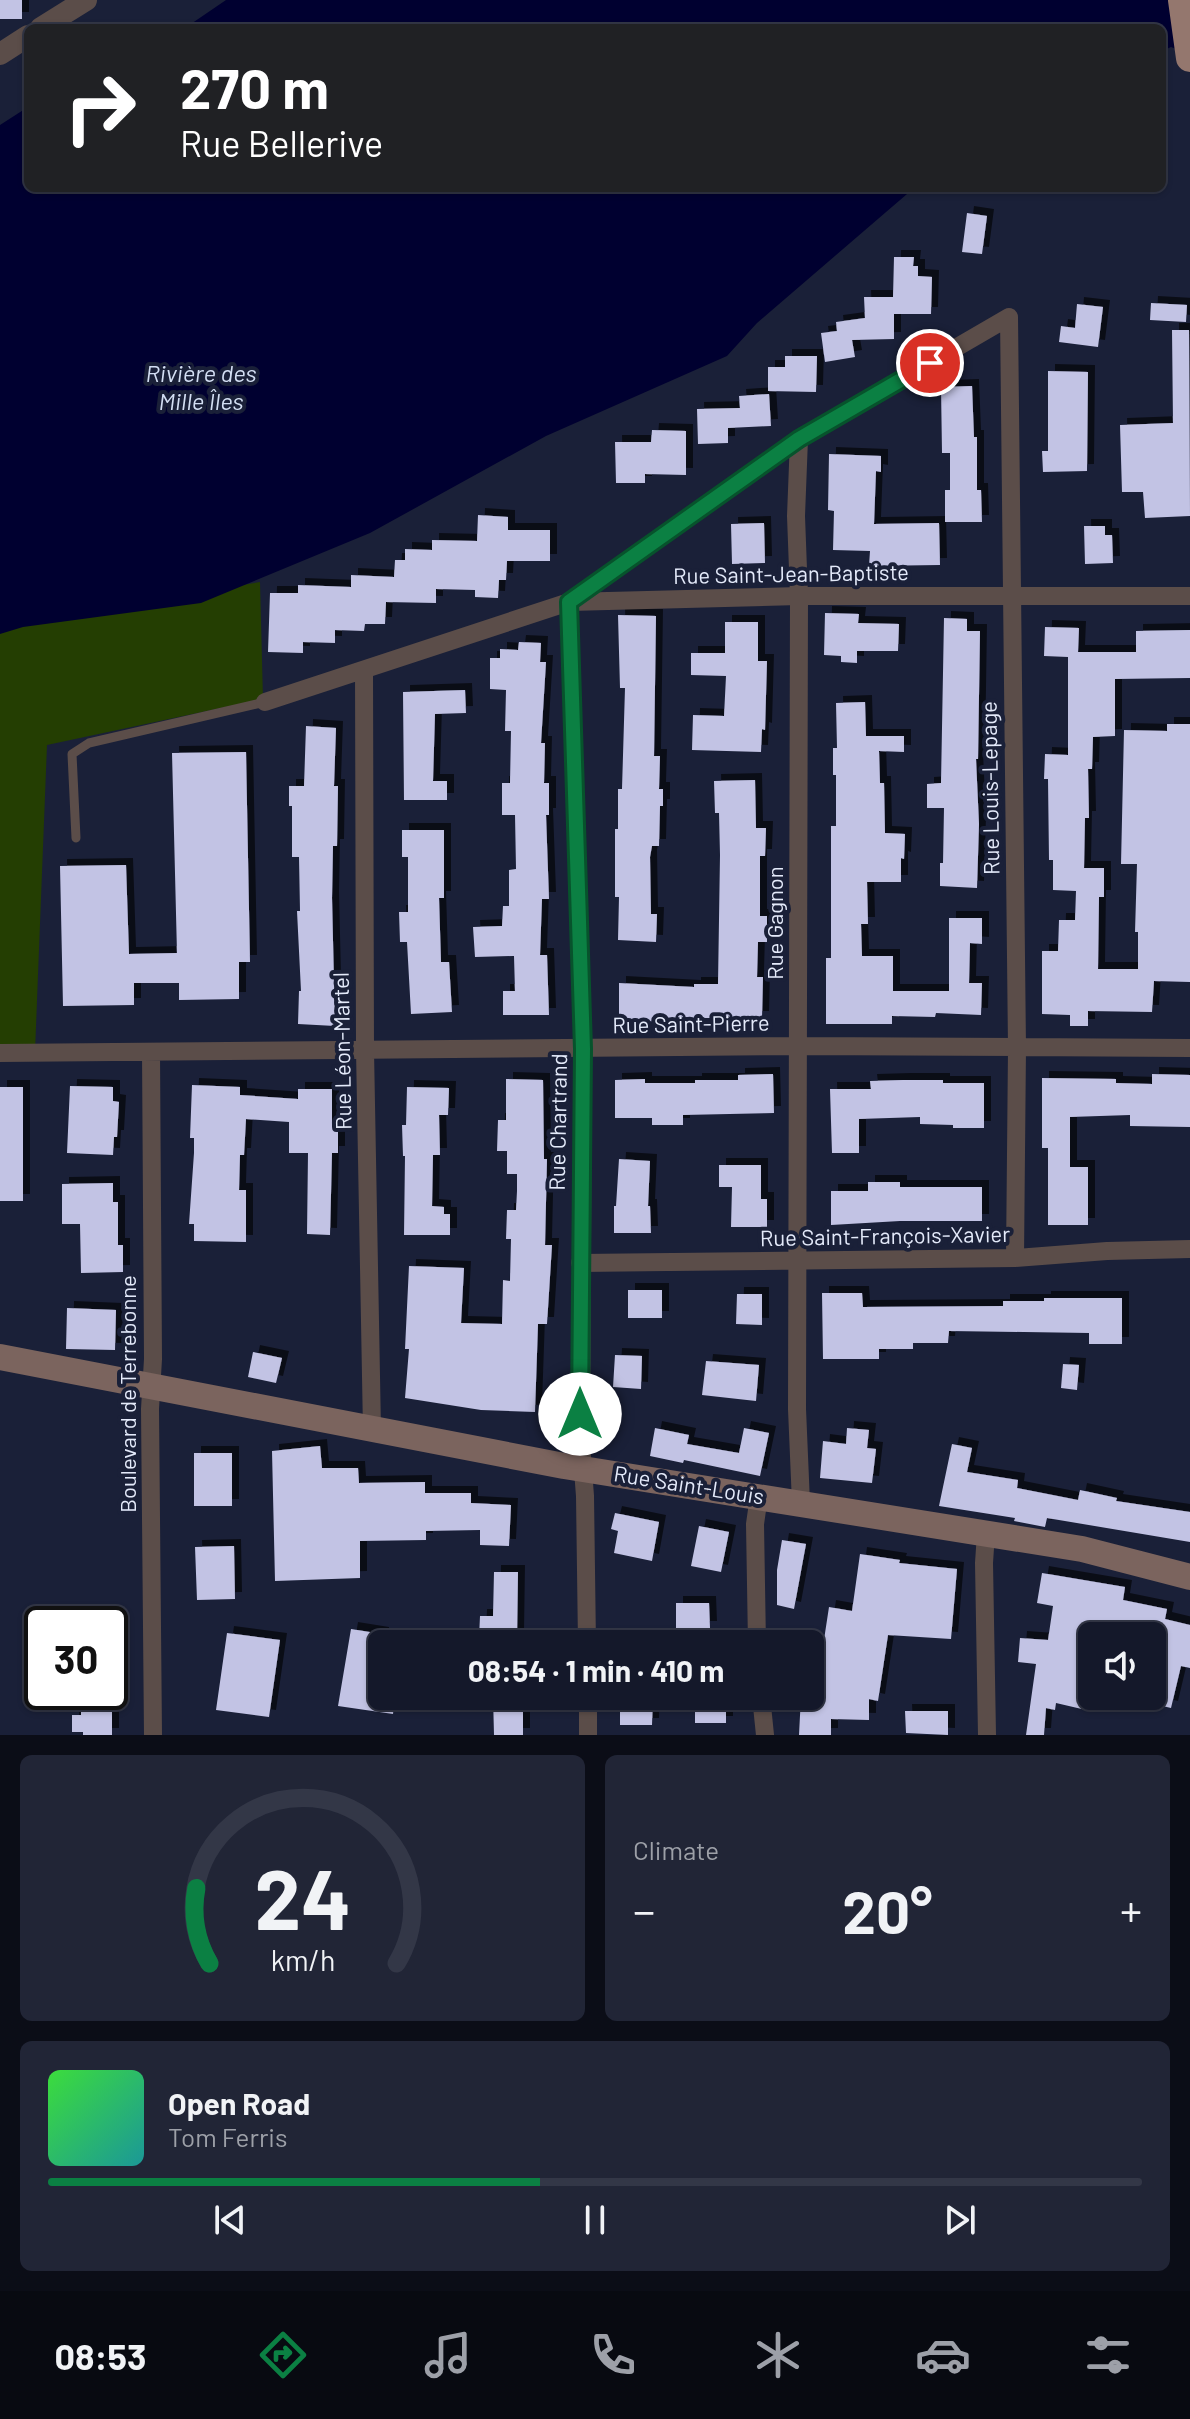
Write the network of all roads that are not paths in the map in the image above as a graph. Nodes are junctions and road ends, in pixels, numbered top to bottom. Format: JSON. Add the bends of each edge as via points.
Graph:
{"nodes":[{"id":1,"x":86,"y":0,"type":"edge"},
{"id":2,"x":1182,"y":0,"type":"edge"},
{"id":3,"x":47,"y":24,"type":"edge"},
{"id":4,"x":24,"y":39,"type":"edge"},
{"id":5,"x":0,"y":54,"type":"edge"},
{"id":6,"x":1190,"y":58,"type":"edge"},
{"id":7,"x":799,"y":439,"type":"junction"},
{"id":8,"x":799,"y":596,"type":"junction"},
{"id":9,"x":1012,"y":596,"type":"junction"},
{"id":10,"x":1190,"y":596,"type":"edge"},
{"id":11,"x":569,"y":602,"type":"junction"},
{"id":12,"x":364,"y":670,"type":"junction"},
{"id":13,"x":265,"y":702,"type":"joint"},
{"id":14,"x":76,"y":838,"type":"dead end"},
{"id":15,"x":799,"y":1046,"type":"junction"},
{"id":16,"x":1017,"y":1048,"type":"junction"},
{"id":17,"x":1190,"y":1048,"type":"edge"},
{"id":18,"x":583,"y":1049,"type":"junction"},
{"id":19,"x":365,"y":1050,"type":"junction"},
{"id":20,"x":151,"y":1052,"type":"junction"},
{"id":21,"x":0,"y":1053,"type":"edge"},
{"id":22,"x":1190,"y":1249,"type":"edge"},
{"id":23,"x":1015,"y":1258,"type":"junction"},
{"id":24,"x":798,"y":1261,"type":"junction"},
{"id":25,"x":580,"y":1263,"type":"junction"},
{"id":26,"x":0,"y":1357,"type":"edge"},
{"id":27,"x":152,"y":1385,"type":"junction"},
{"id":28,"x":372,"y":1430,"type":"junction"},
{"id":29,"x":583,"y":1469,"type":"junction"},
{"id":30,"x":759,"y":1496,"type":"junction"},
{"id":31,"x":801,"y":1503,"type":"junction"},
{"id":32,"x":986,"y":1533,"type":"junction"},
{"id":33,"x":1190,"y":1577,"type":"edge"},
{"id":34,"x":587,"y":1630,"type":"edge"},
{"id":35,"x":757,"y":1630,"type":"edge"},
{"id":36,"x":588,"y":1710,"type":"edge"},
{"id":37,"x":762,"y":1710,"type":"edge"},
{"id":38,"x":153,"y":1735,"type":"edge"},
{"id":39,"x":588,"y":1735,"type":"edge"},
{"id":40,"x":765,"y":1735,"type":"edge"},
{"id":41,"x":987,"y":1735,"type":"edge"}],
"edges":[{"from":1,"to":3,"type":"street"},
{"from":2,"to":6,"type":"main road"},
{"from":4,"to":5,"type":"street"},
{"from":7,"to":8,"type":"street","name":"Rue Gagnon"},
{"from":7,"to":9,"type":"street","name":"Rue Louis-Lepage","via":[[1009,317]]},
{"from":7,"to":11,"type":"street"},
{"from":8,"to":9,"type":"street","name":"Rue Saint-Jean-Baptiste"},
{"from":8,"to":11,"type":"street","name":"Rue Saint-Jean-Baptiste"},
{"from":8,"to":15,"type":"street","name":"Rue Gagnon"},
{"from":9,"to":10,"type":"street","name":"Rue Saint-Jean-Baptiste"},
{"from":9,"to":16,"type":"street","name":"Rue Louis-Lepage"},
{"from":11,"to":12,"type":"street","name":"Rue Saint-Jean-Baptiste"},
{"from":11,"to":18,"type":"street","name":"Rue Chartrand"},
{"from":12,"to":13,"type":"street","name":"Rue Saint-Jean-Baptiste"},
{"from":12,"to":19,"type":"street","name":"Rue Léon-Martel"},
{"from":13,"to":14,"type":"lane","via":[[89,743],[72,754]]},
{"from":15,"to":16,"type":"street","name":"Rue Saint-Pierre"},
{"from":15,"to":18,"type":"street","name":"Rue Saint-Pierre"},
{"from":15,"to":24,"type":"street","name":"Rue Gagnon"},
{"from":16,"to":17,"type":"street","name":"Rue Saint-Pierre"},
{"from":16,"to":23,"type":"street","name":"Rue Louis-Lepage"},
{"from":18,"to":19,"type":"street","name":"Rue Saint-Pierre"},
{"from":18,"to":25,"type":"street","name":"Rue Chartrand"},
{"from":19,"to":20,"type":"street","name":"Rue Saint-Pierre"},
{"from":19,"to":28,"type":"street","name":"Rue Léon-Martel"},
{"from":20,"to":21,"type":"street","name":"Rue Saint-Pierre"},
{"from":20,"to":27,"type":"street","name":"Boulevard de Terrebonne"},
{"from":22,"to":23,"type":"street","name":"Rue Saint-François-Xavier"},
{"from":23,"to":24,"type":"street","name":"Rue Saint-François-Xavier"},
{"from":24,"to":25,"type":"street","name":"Rue Saint-François-Xavier"},
{"from":24,"to":31,"type":"street","name":"Rue Gagnon"},
{"from":25,"to":29,"type":"street","name":"Rue Chartrand"},
{"from":26,"to":27,"type":"main road","name":"Rue Saint-Louis"},
{"from":27,"to":28,"type":"main road","name":"Rue Saint-Louis"},
{"from":27,"to":38,"type":"street","name":"Boulevard de Terrebonne"},
{"from":28,"to":29,"type":"main road","name":"Rue Saint-Louis"},
{"from":29,"to":30,"type":"main road","name":"Rue Saint-Louis"},
{"from":29,"to":34,"type":"street","name":"Rue Chartrand"},
{"from":30,"to":31,"type":"main road","name":"Rue Saint-Louis"},
{"from":30,"to":35,"type":"street"},
{"from":31,"to":32,"type":"main road","name":"Rue Saint-Louis"},
{"from":32,"to":33,"type":"main road","name":"Rue Saint-Louis"},
{"from":32,"to":41,"type":"street"},
{"from":36,"to":39,"type":"street"},
{"from":37,"to":40,"type":"street"}]}
